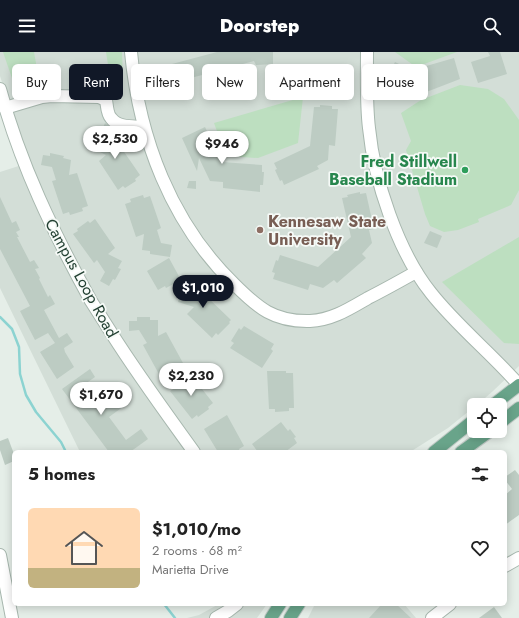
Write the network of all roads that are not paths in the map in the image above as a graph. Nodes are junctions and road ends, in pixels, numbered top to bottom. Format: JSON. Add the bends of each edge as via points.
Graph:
{"nodes":[{"id":1,"x":131,"y":52,"type":"edge"},
{"id":2,"x":367,"y":52,"type":"edge"},
{"id":3,"x":0,"y":89,"type":"edge"},
{"id":4,"x":5,"y":108,"type":"junction"},
{"id":5,"x":144,"y":127,"type":"junction"},
{"id":6,"x":416,"y":272,"type":"junction"},
{"id":7,"x":519,"y":384,"type":"edge"},
{"id":8,"x":502,"y":398,"type":"edge"},
{"id":9,"x":519,"y":408,"type":"edge"},
{"id":10,"x":507,"y":418,"type":"edge"},
{"id":11,"x":519,"y":422,"type":"edge"},
{"id":12,"x":507,"y":423,"type":"edge"},
{"id":13,"x":467,"y":426,"type":"edge"},
{"id":14,"x":480,"y":438,"type":"edge"},
{"id":15,"x":193,"y":450,"type":"edge"},
{"id":16,"x":436,"y":450,"type":"edge"},
{"id":17,"x":464,"y":450,"type":"edge"},
{"id":18,"x":0,"y":555,"type":"edge"},
{"id":19,"x":519,"y":558,"type":"edge"},
{"id":20,"x":507,"y":565,"type":"edge"},
{"id":21,"x":234,"y":606,"type":"edge"},
{"id":22,"x":279,"y":606,"type":"edge"},
{"id":23,"x":298,"y":606,"type":"edge"},
{"id":24,"x":447,"y":606,"type":"edge"},
{"id":25,"x":12,"y":618,"type":"edge"},
{"id":26,"x":216,"y":618,"type":"edge"},
{"id":27,"x":271,"y":618,"type":"edge"},
{"id":28,"x":290,"y":618,"type":"edge"},
{"id":29,"x":432,"y":618,"type":"edge"}],
"edges":[{"from":1,"to":5,"type":"street"},
{"from":2,"to":6,"type":"street","via":[[368,122],[375,164],[392,220]]},
{"from":3,"to":4,"type":"street","name":"Campus Loop Road"},
{"from":4,"to":5,"type":"street","via":[[42,97],[99,96],[106,100],[110,118],[116,123]]},
{"from":4,"to":15,"type":"street","name":"Campus Loop Road","via":[[34,188],[92,302],[135,369]]},
{"from":5,"to":6,"type":"street","via":[[161,178],[203,251],[236,287],[267,313],[298,320],[323,319],[338,315]]},
{"from":6,"to":7,"type":"street","via":[[437,301]]},
{"from":7,"to":8,"type":"main road"},
{"from":9,"to":10,"type":"main road"},
{"from":11,"to":12,"type":"main road"},
{"from":13,"to":16,"type":"main road"},
{"from":14,"to":17,"type":"main road"},
{"from":18,"to":25,"type":"street"},
{"from":19,"to":20,"type":"street"},
{"from":21,"to":26,"type":"street"},
{"from":22,"to":27,"type":"main road"},
{"from":23,"to":28,"type":"main road"},
{"from":24,"to":29,"type":"street"}]}
